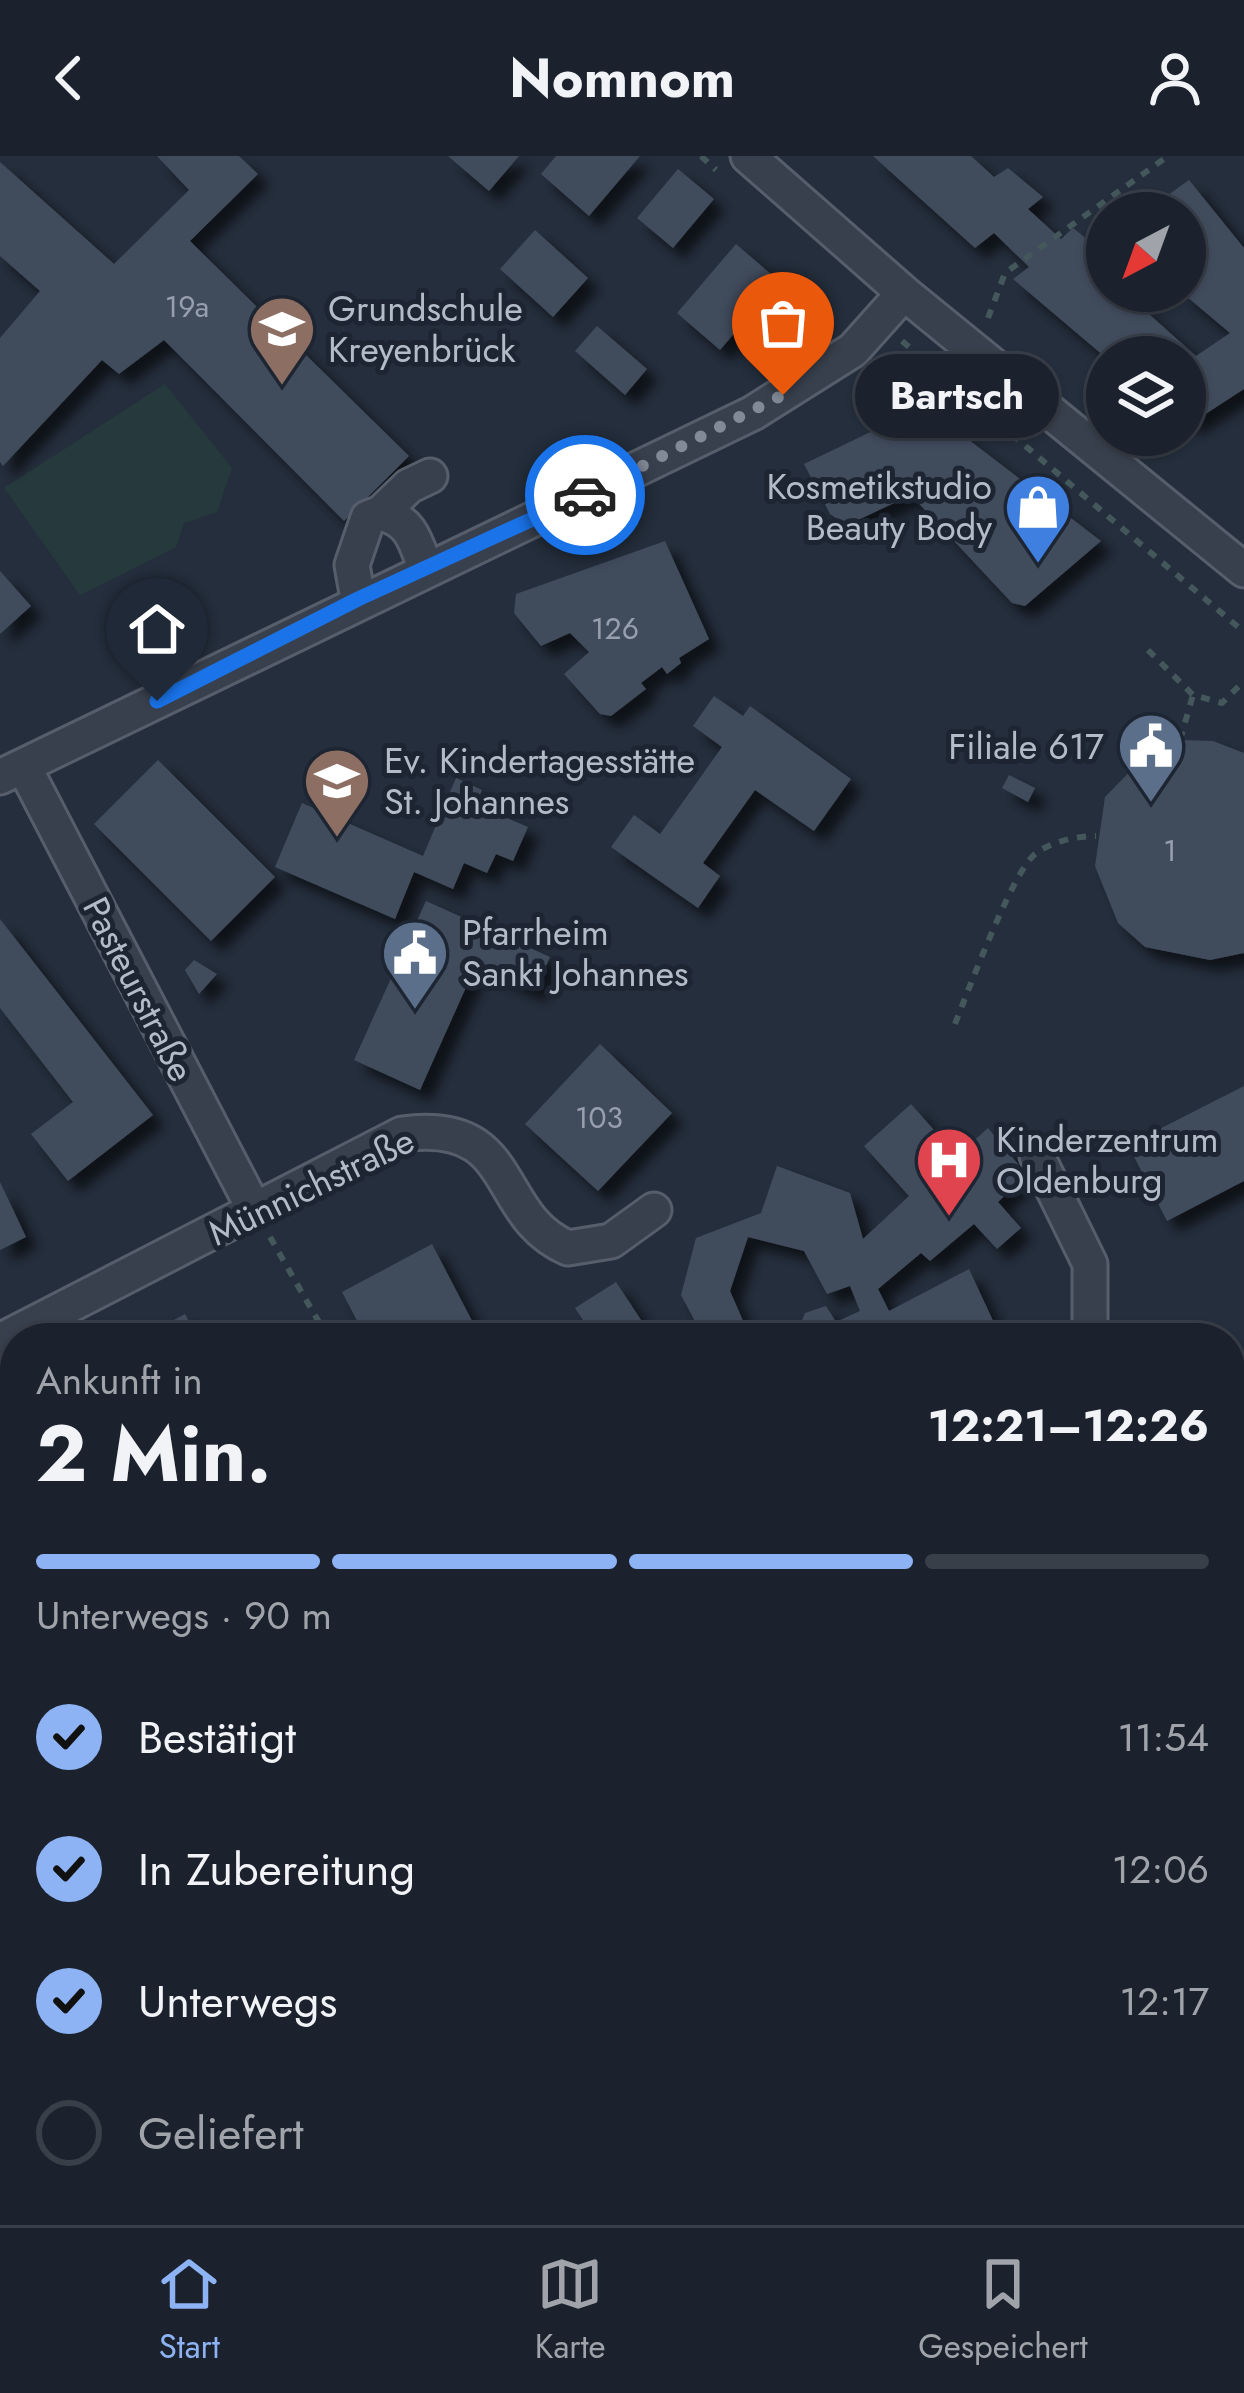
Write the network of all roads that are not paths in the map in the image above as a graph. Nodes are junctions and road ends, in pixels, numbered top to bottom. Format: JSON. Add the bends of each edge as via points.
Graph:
{"nodes":[{"id":1,"x":740,"y":171,"type":"edge"},
{"id":2,"x":904,"y":293,"type":"junction"},
{"id":3,"x":430,"y":476,"type":"dead end"},
{"id":4,"x":381,"y":512,"type":"junction"},
{"id":5,"x":425,"y":567,"type":"junction"},
{"id":6,"x":1244,"y":569,"type":"edge"},
{"id":7,"x":358,"y":599,"type":"junction"},
{"id":8,"x":12,"y":772,"type":"edge"},
{"id":9,"x":1036,"y":1156,"type":"dead end"},
{"id":10,"x":654,"y":1210,"type":"dead end"},
{"id":11,"x":255,"y":1211,"type":"junction"},
{"id":12,"x":35,"y":1323,"type":"edge"},
{"id":13,"x":1090,"y":1323,"type":"edge"}],
"edges":[{"from":1,"to":2,"type":"street"},
{"from":2,"to":5,"type":"street","via":[[853,350],[753,413]]},
{"from":2,"to":6,"type":"street"},
{"from":3,"to":4,"type":"street"},
{"from":4,"to":5,"type":"street","via":[[412,531]]},
{"from":4,"to":7,"type":"street","via":[[368,518],[355,548]]},
{"from":5,"to":7,"type":"street"},
{"from":7,"to":8,"type":"street"},
{"from":8,"to":11,"type":"street","name":"Pasteurstraße"},
{"from":9,"to":13,"type":"street","via":[[1090,1264]]},
{"from":10,"to":11,"type":"street","name":"Münnichstraße","via":[[610,1241],[568,1248],[534,1225],[495,1159],[436,1129],[402,1134]]},
{"from":11,"to":12,"type":"street","name":"Münnichstraße"}]}
